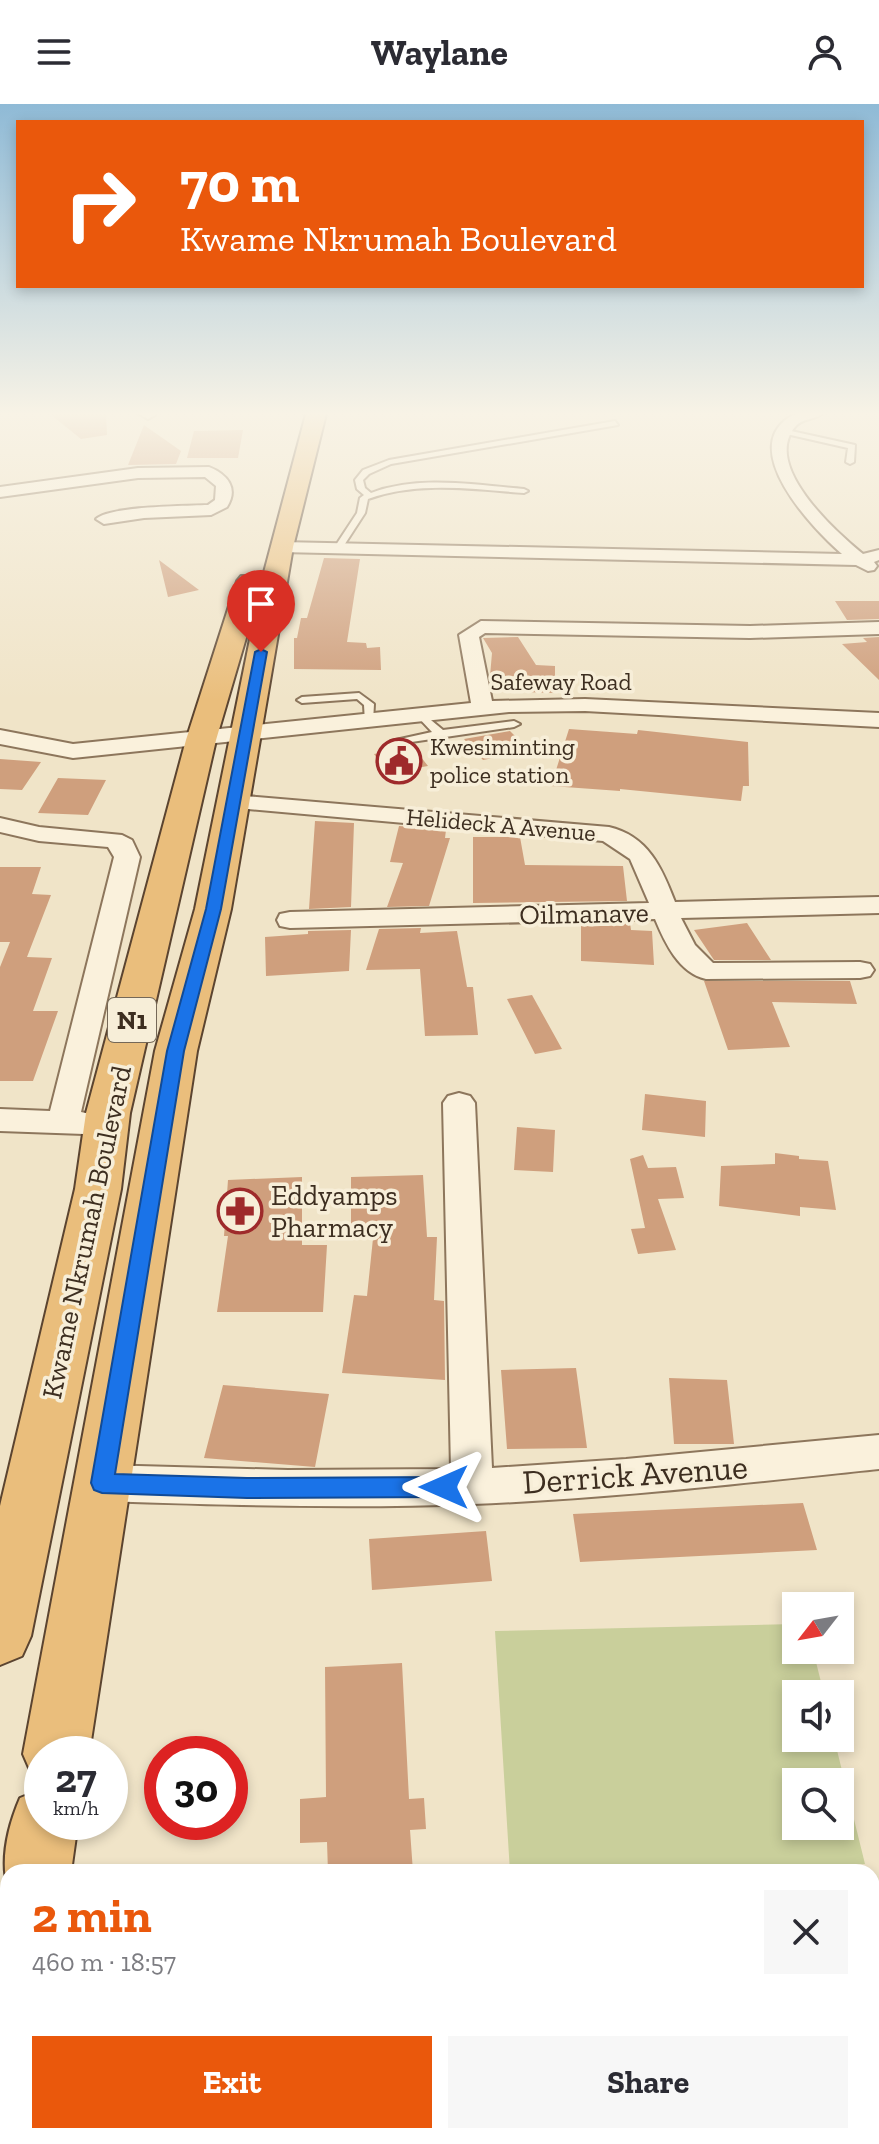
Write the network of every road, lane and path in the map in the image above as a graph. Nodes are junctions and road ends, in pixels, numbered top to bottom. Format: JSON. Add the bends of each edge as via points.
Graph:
{"nodes":[{"id":1,"x":213,"y":509,"type":"edge"},
{"id":2,"x":272,"y":509,"type":"edge"},
{"id":3,"x":291,"y":509,"type":"edge"},
{"id":4,"x":362,"y":509,"type":"edge"},
{"id":5,"x":809,"y":509,"type":"edge"},
{"id":6,"x":104,"y":519,"type":"dead end"},
{"id":7,"x":281,"y":547,"type":"junction"},
{"id":8,"x":338,"y":548,"type":"junction"},
{"id":9,"x":879,"y":555,"type":"edge"},
{"id":10,"x":860,"y":560,"type":"junction"},
{"id":11,"x":879,"y":574,"type":"edge"},
{"id":12,"x":879,"y":628,"type":"edge"},
{"id":13,"x":302,"y":700,"type":"dead end"},
{"id":14,"x":483,"y":708,"type":"junction"},
{"id":15,"x":420,"y":714,"type":"junction"},
{"id":16,"x":369,"y":720,"type":"junction"},
{"id":17,"x":879,"y":720,"type":"edge"},
{"id":18,"x":514,"y":724,"type":"dead end"},
{"id":19,"x":440,"y":734,"type":"junction"},
{"id":20,"x":245,"y":735,"type":"junction"},
{"id":21,"x":0,"y":737,"type":"edge"},
{"id":22,"x":201,"y":740,"type":"junction"},
{"id":23,"x":395,"y":743,"type":"dead end"},
{"id":24,"x":234,"y":802,"type":"junction"},
{"id":25,"x":0,"y":825,"type":"edge"},
{"id":26,"x":879,"y":905,"type":"edge"},
{"id":27,"x":664,"y":912,"type":"junction"},
{"id":28,"x":290,"y":920,"type":"dead end"},
{"id":29,"x":860,"y":970,"type":"dead end"},
{"id":30,"x":459,"y":1103,"type":"dead end"},
{"id":31,"x":0,"y":1120,"type":"edge"},
{"id":32,"x":63,"y":1122,"type":"junction"},
{"id":33,"x":107,"y":1124,"type":"junction"},
{"id":34,"x":879,"y":1452,"type":"edge"},
{"id":35,"x":102,"y":1483,"type":"junction"},
{"id":36,"x":472,"y":1487,"type":"junction"},
{"id":37,"x":0,"y":1636,"type":"edge"},
{"id":38,"x":59,"y":1736,"type":"edge"},
{"id":39,"x":41,"y":1840,"type":"edge"},
{"id":40,"x":37,"y":1864,"type":"edge"}],
"edges":[{"from":1,"to":6,"type":"street"},
{"from":2,"to":22,"type":"highway","name":"Kwame Nkrumah Boulevard","number":"N1"},
{"from":3,"to":7,"type":"highway","name":"Kwame Nkrumah Boulevard","number":"N1"},
{"from":4,"to":8,"type":"lane"},
{"from":5,"to":10,"type":"street"},
{"from":7,"to":8,"type":"street"},
{"from":7,"to":20,"type":"highway","name":"Kwame Nkrumah Boulevard","number":"N1"},
{"from":8,"to":10,"type":"street"},
{"from":9,"to":10,"type":"street"},
{"from":10,"to":11,"type":"street"},
{"from":12,"to":14,"type":"street","via":[[750,632],[481,627],[469,635]]},
{"from":13,"to":16,"type":"lane","via":[[359,696],[369,704]]},
{"from":14,"to":15,"type":"street","name":"Safeway Road"},
{"from":14,"to":17,"type":"street","name":"Safeway Road","via":[[585,705]]},
{"from":15,"to":16,"type":"street","name":"Safeway Road"},
{"from":15,"to":19,"type":"lane"},
{"from":16,"to":20,"type":"street","name":"Safeway Road"},
{"from":18,"to":19,"type":"lane"},
{"from":19,"to":23,"type":"lane"},
{"from":20,"to":22,"type":"street","name":"Safeway Road"},
{"from":20,"to":24,"type":"highway","name":"Kwame Nkrumah Boulevard","number":"N1"},
{"from":21,"to":22,"type":"street","name":"Safeway Road","via":[[73,751]]},
{"from":22,"to":33,"type":"highway","name":"Kwame Nkrumah Boulevard","number":"N1"},
{"from":24,"to":27,"type":"street","name":"Helideck A Avenue","via":[[609,834],[640,855]]},
{"from":24,"to":35,"type":"highway","name":"Kwame Nkrumah Boulevard","number":"N1","via":[[176,1051]]},
{"from":25,"to":32,"type":"street","via":[[113,840],[123,845],[127,857]]},
{"from":26,"to":27,"type":"street","name":"Oilmanave"},
{"from":27,"to":28,"type":"street","name":"Oilmanave"},
{"from":27,"to":29,"type":"street","name":"Helideck A Avenue","via":[[693,964],[706,971]]},
{"from":30,"to":36,"type":"street"},
{"from":31,"to":32,"type":"street"},
{"from":32,"to":33,"type":"street"},
{"from":33,"to":37,"type":"highway","name":"Kwame Nkrumah Boulevard","number":"N1","via":[[98,1189]]},
{"from":34,"to":36,"type":"street","name":"Derrick Avenue","via":[[682,1473]]},
{"from":35,"to":36,"type":"street","name":"Derrick Avenue"},
{"from":35,"to":38,"type":"highway","name":"Kwame Nkrumah Boulevard","number":"N1"},
{"from":39,"to":40,"type":"highway"}]}
